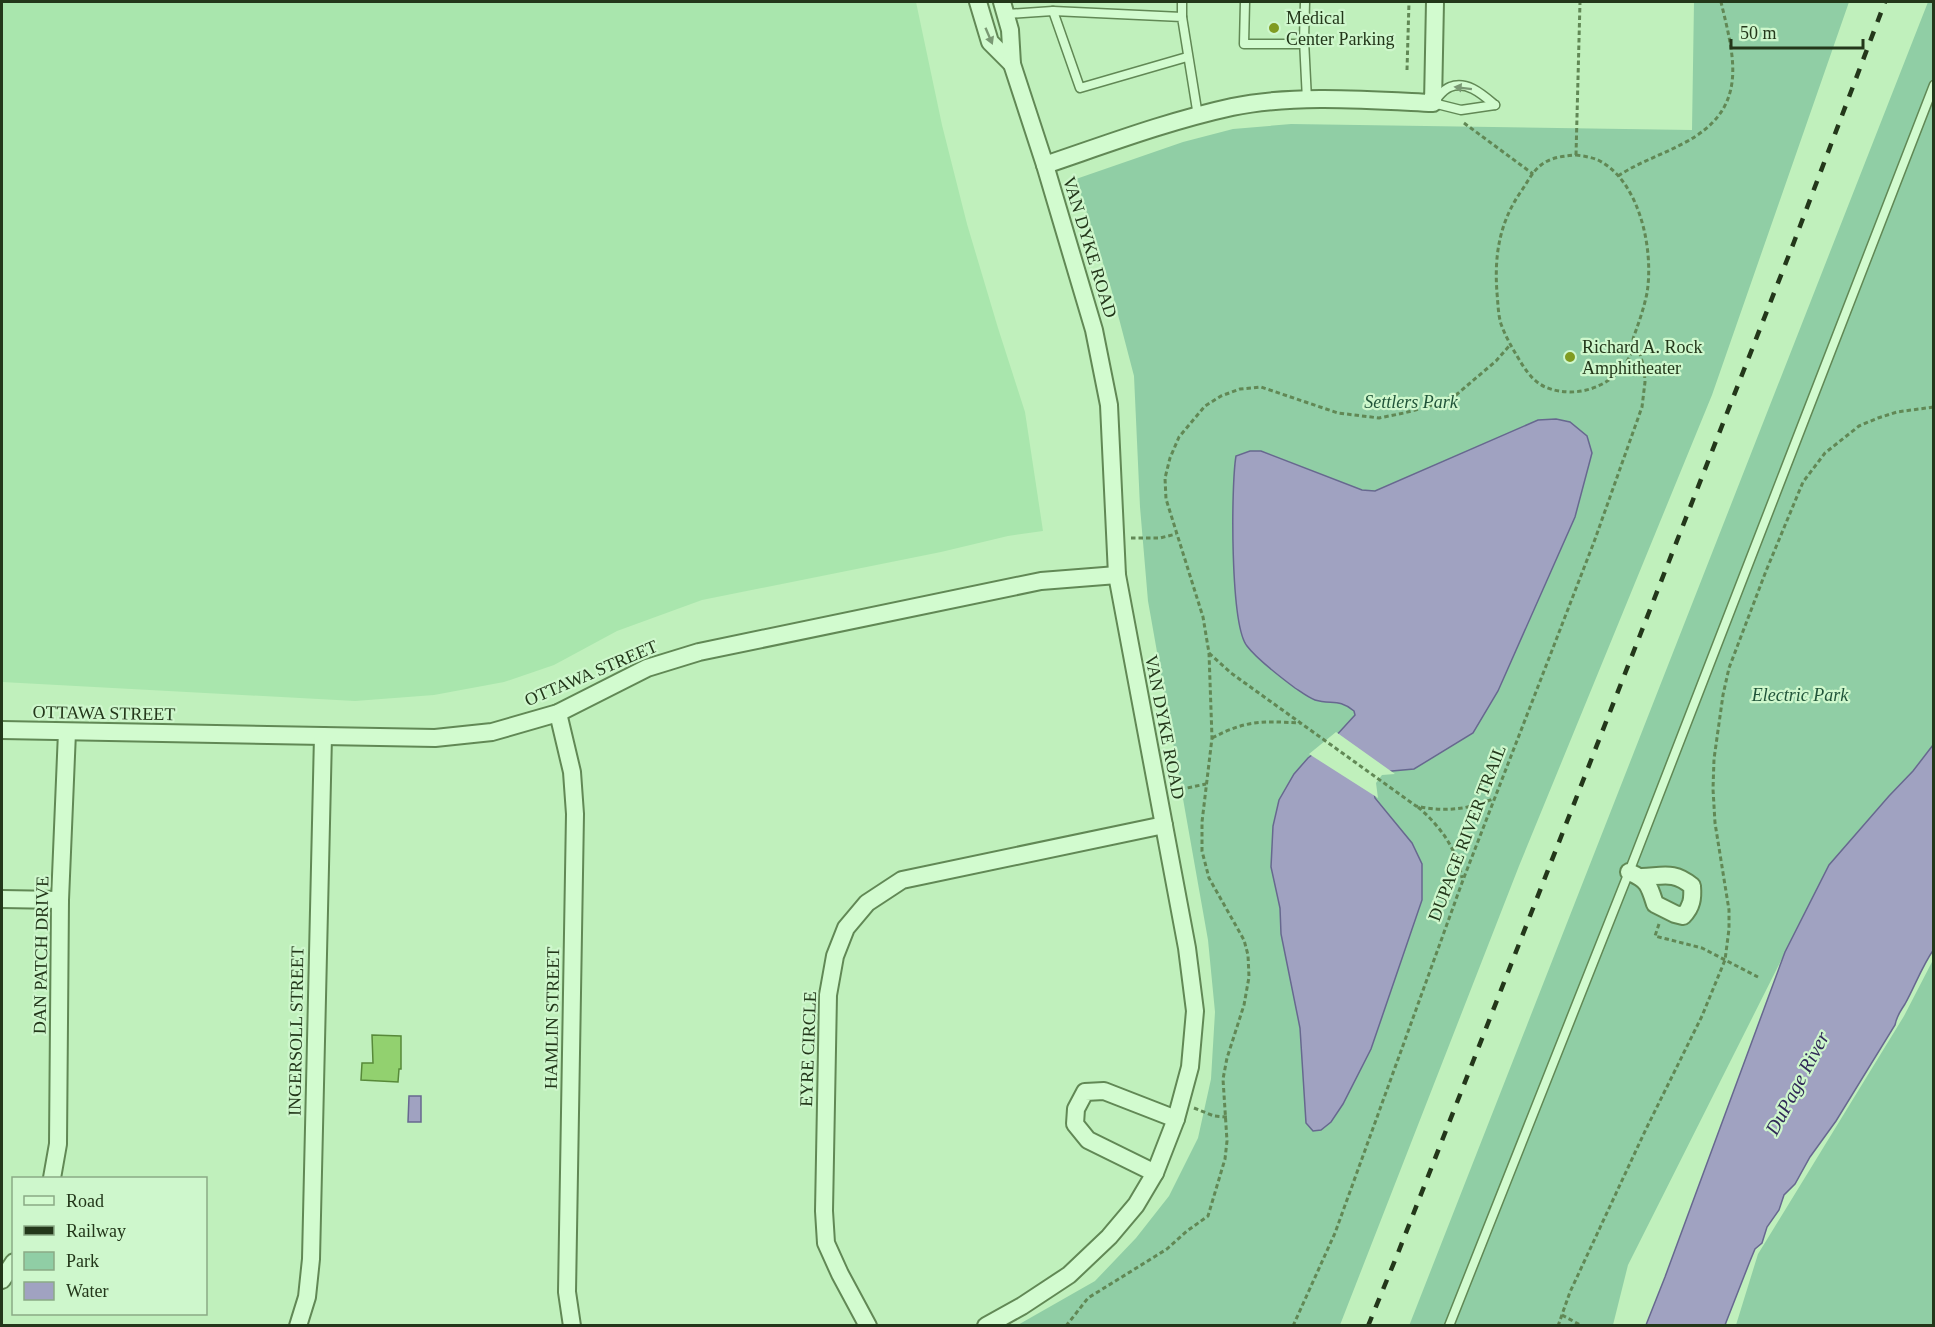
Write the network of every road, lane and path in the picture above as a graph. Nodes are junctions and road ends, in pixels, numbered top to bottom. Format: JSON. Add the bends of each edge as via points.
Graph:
{"nodes":[{"id":1,"x":978,"y":2,"type":"edge"},
{"id":2,"x":1182,"y":2,"type":"edge"},
{"id":3,"x":1245,"y":2,"type":"edge"},
{"id":4,"x":1305,"y":2,"type":"edge"},
{"id":5,"x":1409,"y":2,"type":"edge"},
{"id":6,"x":1435,"y":2,"type":"edge"},
{"id":7,"x":1580,"y":2,"type":"edge"},
{"id":8,"x":1721,"y":2,"type":"edge"},
{"id":9,"x":1035,"y":6,"type":"edge"},
{"id":10,"x":1005,"y":8,"type":"edge"},
{"id":11,"x":1053,"y":11,"type":"junction"},
{"id":12,"x":1182,"y":17,"type":"junction"},
{"id":13,"x":1305,"y":44,"type":"junction"},
{"id":14,"x":1187,"y":57,"type":"junction"},
{"id":15,"x":1012,"y":64,"type":"junction"},
{"id":16,"x":1407,"y":70,"type":"dead end"},
{"id":17,"x":1934,"y":85,"type":"edge"},
{"id":18,"x":1307,"y":100,"type":"junction"},
{"id":19,"x":1432,"y":103,"type":"junction"},
{"id":20,"x":1198,"y":116,"type":"junction"},
{"id":21,"x":1463,"y":122,"type":"dead end"},
{"id":22,"x":1576,"y":155,"type":"junction"},
{"id":23,"x":1045,"y":165,"type":"junction"},
{"id":24,"x":1533,"y":174,"type":"junction"},
{"id":25,"x":1618,"y":176,"type":"junction"},
{"id":26,"x":1510,"y":345,"type":"junction"},
{"id":27,"x":1634,"y":348,"type":"junction"},
{"id":28,"x":1934,"y":407,"type":"edge"},
{"id":29,"x":1176,"y":534,"type":"junction"},
{"id":30,"x":1131,"y":538,"type":"dead end"},
{"id":31,"x":1117,"y":575,"type":"junction"},
{"id":32,"x":1209,"y":653,"type":"junction"},
{"id":33,"x":558,"y":713,"type":"junction"},
{"id":34,"x":1301,"y":723,"type":"junction"},
{"id":35,"x":2,"y":730,"type":"edge"},
{"id":36,"x":67,"y":732,"type":"junction"},
{"id":37,"x":323,"y":736,"type":"junction"},
{"id":38,"x":1212,"y":738,"type":"junction"},
{"id":39,"x":1206,"y":784,"type":"junction"},
{"id":40,"x":1158,"y":794,"type":"junction"},
{"id":41,"x":1493,"y":799,"type":"junction"},
{"id":42,"x":1416,"y":806,"type":"junction"},
{"id":43,"x":1164,"y":825,"type":"junction"},
{"id":44,"x":1636,"y":875,"type":"junction"},
{"id":45,"x":1463,"y":880,"type":"junction"},
{"id":46,"x":2,"y":898,"type":"edge"},
{"id":47,"x":60,"y":900,"type":"junction"},
{"id":48,"x":1665,"y":909,"type":"junction"},
{"id":49,"x":1725,"y":960,"type":"junction"},
{"id":50,"x":1758,"y":976,"type":"dead end"},
{"id":51,"x":1181,"y":1103,"type":"junction"},
{"id":52,"x":1227,"y":1117,"type":"junction"},
{"id":53,"x":1176,"y":1119,"type":"junction"},
{"id":54,"x":1155,"y":1173,"type":"junction"},
{"id":55,"x":52,"y":1177,"type":"edge"},
{"id":56,"x":12,"y":1265,"type":"edge"},
{"id":57,"x":2,"y":1280,"type":"edge"},
{"id":58,"x":1562,"y":1315,"type":"junction"},
{"id":59,"x":298,"y":1326,"type":"edge"},
{"id":60,"x":572,"y":1326,"type":"edge"},
{"id":61,"x":868,"y":1326,"type":"edge"},
{"id":62,"x":986,"y":1326,"type":"edge"},
{"id":63,"x":1066,"y":1326,"type":"edge"},
{"id":64,"x":1293,"y":1326,"type":"edge"},
{"id":65,"x":1449,"y":1326,"type":"edge"},
{"id":66,"x":1558,"y":1326,"type":"edge"},
{"id":67,"x":1582,"y":1326,"type":"edge"}],
"edges":[{"from":1,"to":15,"type":"street","name":"VAN DYKE ROAD","one_way":true,"via":[[990,42]]},
{"from":2,"to":12,"type":"lane"},
{"from":3,"to":13,"type":"lane","via":[[1245,44]]},
{"from":4,"to":13,"type":"lane"},
{"from":5,"to":16,"type":"path"},
{"from":6,"to":19,"type":"street"},
{"from":7,"to":22,"type":"path"},
{"from":8,"to":25,"type":"path","via":[[1734,58],[1725,106],[1695,137]]},
{"from":9,"to":10,"type":"lane"},
{"from":9,"to":11,"type":"lane"},
{"from":10,"to":15,"type":"street","name":"VAN DYKE ROAD"},
{"from":11,"to":12,"type":"lane"},
{"from":11,"to":14,"type":"lane","via":[[1080,88]]},
{"from":12,"to":14,"type":"lane"},
{"from":13,"to":18,"type":"lane"},
{"from":14,"to":20,"type":"lane"},
{"from":15,"to":23,"type":"street","name":"VAN DYKE ROAD"},
{"from":17,"to":44,"type":"lane"},
{"from":18,"to":19,"type":"street"},
{"from":18,"to":20,"type":"street","via":[[1234,107]]},
{"from":19,"to":19,"type":"lane","one_way":true,"via":[[1461,110],[1495,105],[1477,90],[1461,85],[1448,87]]},
{"from":20,"to":23,"type":"street"},
{"from":21,"to":24,"type":"path"},
{"from":22,"to":24,"type":"path","via":[[1559,156],[1542,164]]},
{"from":22,"to":25,"type":"path","via":[[1596,159]]},
{"from":23,"to":31,"type":"street","name":"VAN DYKE ROAD","via":[[1094,330],[1109,405]]},
{"from":24,"to":26,"type":"path","via":[[1510,207],[1499,238],[1495,268],[1497,301],[1500,322]]},
{"from":25,"to":27,"type":"path","via":[[1633,200],[1648,243],[1647,291],[1633,338]]},
{"from":26,"to":27,"type":"path","via":[[1537,384],[1570,392],[1590,391],[1607,382]]},
{"from":26,"to":29,"type":"path","via":[[1456,395],[1427,407],[1387,416],[1338,413],[1261,387],[1221,396],[1191,421],[1170,458],[1165,478],[1166,499]]},
{"from":27,"to":41,"type":"path","name":"DUPAGE RIVER TRAIL","via":[[1644,368],[1642,407],[1594,542]]},
{"from":28,"to":49,"type":"path","via":[[1878,417],[1859,426],[1826,453],[1803,482],[1735,653],[1723,695],[1713,789],[1729,910]]},
{"from":29,"to":30,"type":"path"},
{"from":29,"to":32,"type":"path","via":[[1203,616]]},
{"from":31,"to":33,"type":"street","name":"OTTAWA STREET","via":[[1041,581],[699,652],[647,668]]},
{"from":31,"to":40,"type":"street","name":"VAN DYKE ROAD"},
{"from":32,"to":34,"type":"path"},
{"from":32,"to":38,"type":"path"},
{"from":33,"to":37,"type":"street","name":"OTTAWA STREET","via":[[492,732],[435,738]]},
{"from":33,"to":60,"type":"street","name":"HAMLIN STREET","via":[[572,772],[575,814],[567,1292]]},
{"from":34,"to":38,"type":"path","via":[[1261,721],[1233,727]]},
{"from":34,"to":42,"type":"path"},
{"from":35,"to":36,"type":"street","name":"OTTAWA STREET"},
{"from":36,"to":37,"type":"street","name":"OTTAWA STREET"},
{"from":36,"to":47,"type":"street","name":"DAN PATCH DRIVE"},
{"from":37,"to":59,"type":"street","name":"INGERSOLL STREET","via":[[311,1259],[307,1297]]},
{"from":38,"to":39,"type":"path"},
{"from":39,"to":40,"type":"path"},
{"from":39,"to":52,"type":"path","via":[[1202,851],[1209,878],[1244,940],[1248,955],[1244,1005],[1223,1079]]},
{"from":40,"to":43,"type":"street","name":"VAN DYKE ROAD"},
{"from":41,"to":42,"type":"path","via":[[1454,810]]},
{"from":41,"to":45,"type":"path","name":"DUPAGE RIVER TRAIL"},
{"from":42,"to":45,"type":"path","via":[[1446,837]]},
{"from":43,"to":51,"type":"street","name":"VAN DYKE ROAD","via":[[1195,1011],[1190,1067]]},
{"from":43,"to":61,"type":"street","name":"EYRE CIRCLE","via":[[902,880],[867,903],[846,928],[835,956],[828,995],[824,1211],[826,1243]]},
{"from":44,"to":48,"type":"street","via":[[1648,885],[1655,904]]},
{"from":44,"to":48,"type":"street","via":[[1676,875],[1692,886],[1690,910],[1683,916]]},
{"from":44,"to":65,"type":"lane"},
{"from":45,"to":64,"type":"path","name":"DUPAGE RIVER TRAIL","via":[[1335,1233]]},
{"from":46,"to":47,"type":"street"},
{"from":47,"to":55,"type":"street","name":"DAN PATCH DRIVE","via":[[58,1144]]},
{"from":48,"to":49,"type":"path","via":[[1655,936],[1702,948]]},
{"from":49,"to":50,"type":"path"},
{"from":49,"to":58,"type":"path"},
{"from":51,"to":52,"type":"path"},
{"from":51,"to":53,"type":"street","name":"VAN DYKE ROAD"},
{"from":52,"to":63,"type":"path","via":[[1225,1159],[1208,1216],[1167,1249],[1088,1298]]},
{"from":53,"to":54,"type":"street","name":"VAN DYKE ROAD"},
{"from":53,"to":54,"type":"street","via":[[1104,1091],[1085,1092],[1076,1108],[1075,1124],[1088,1140]]},
{"from":54,"to":62,"type":"street","name":"VAN DYKE ROAD","via":[[1109,1237],[1069,1275]]},
{"from":56,"to":57,"type":"street"},
{"from":58,"to":66,"type":"path"},
{"from":58,"to":67,"type":"path"}]}
